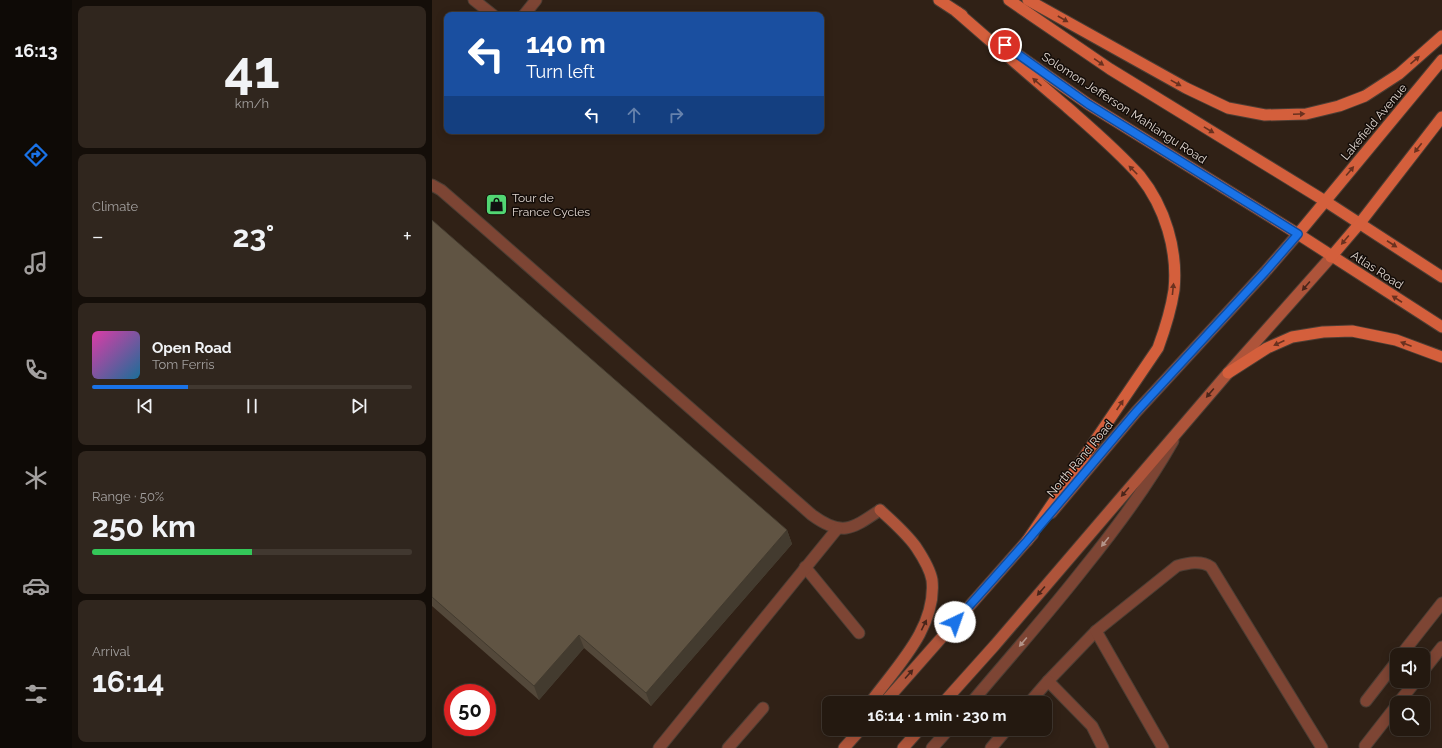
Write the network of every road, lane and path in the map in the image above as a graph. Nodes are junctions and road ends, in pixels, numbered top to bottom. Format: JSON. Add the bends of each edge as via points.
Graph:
{"nodes":[{"id":1,"x":474,"y":0,"type":"edge"},
{"id":2,"x":536,"y":0,"type":"edge"},
{"id":3,"x":939,"y":0,"type":"edge"},
{"id":4,"x":1009,"y":0,"type":"edge"},
{"id":5,"x":1028,"y":0,"type":"edge"},
{"id":6,"x":489,"y":12,"type":"edge"},
{"id":7,"x":526,"y":12,"type":"edge"},
{"id":8,"x":957,"y":12,"type":"junction"},
{"id":9,"x":1442,"y":36,"type":"edge"},
{"id":10,"x":1442,"y":60,"type":"edge"},
{"id":11,"x":1442,"y":117,"type":"edge"},
{"id":12,"x":432,"y":185,"type":"edge"},
{"id":13,"x":1325,"y":201,"type":"junction"},
{"id":14,"x":1360,"y":223,"type":"junction"},
{"id":15,"x":1298,"y":234,"type":"junction"},
{"id":16,"x":1331,"y":257,"type":"junction"},
{"id":17,"x":1442,"y":277,"type":"edge"},
{"id":18,"x":1442,"y":328,"type":"edge"},
{"id":19,"x":1442,"y":357,"type":"edge"},
{"id":20,"x":1228,"y":372,"type":"junction"},
{"id":21,"x":1181,"y":428,"type":"junction"},
{"id":22,"x":880,"y":510,"type":"joint"},
{"id":23,"x":837,"y":529,"type":"junction"},
{"id":24,"x":1027,"y":541,"type":"junction"},
{"id":25,"x":805,"y":567,"type":"junction"},
{"id":26,"x":1442,"y":603,"type":"edge"},
{"id":27,"x":1096,"y":631,"type":"junction"},
{"id":28,"x":859,"y":633,"type":"dead end"},
{"id":29,"x":1442,"y":647,"type":"edge"},
{"id":30,"x":1407,"y":648,"type":"edge"},
{"id":31,"x":1430,"y":662,"type":"edge"},
{"id":32,"x":1390,"y":670,"type":"edge"},
{"id":33,"x":1048,"y":681,"type":"junction"},
{"id":34,"x":1411,"y":688,"type":"edge"},
{"id":35,"x":875,"y":696,"type":"edge"},
{"id":36,"x":890,"y":696,"type":"edge"},
{"id":37,"x":949,"y":696,"type":"edge"},
{"id":38,"x":977,"y":696,"type":"edge"},
{"id":39,"x":1035,"y":696,"type":"edge"},
{"id":40,"x":1404,"y":696,"type":"edge"},
{"id":41,"x":1366,"y":701,"type":"dead end"},
{"id":42,"x":763,"y":708,"type":"dead end"},
{"id":43,"x":1390,"y":714,"type":"edge"},
{"id":44,"x":847,"y":736,"type":"edge"},
{"id":45,"x":855,"y":736,"type":"edge"},
{"id":46,"x":914,"y":736,"type":"edge"},
{"id":47,"x":943,"y":736,"type":"edge"},
{"id":48,"x":1001,"y":736,"type":"edge"},
{"id":49,"x":1365,"y":746,"type":"dead end"},
{"id":50,"x":659,"y":748,"type":"edge"},
{"id":51,"x":728,"y":748,"type":"edge"},
{"id":52,"x":838,"y":748,"type":"edge"},
{"id":53,"x":844,"y":748,"type":"edge"},
{"id":54,"x":903,"y":748,"type":"edge"},
{"id":55,"x":932,"y":748,"type":"edge"},
{"id":56,"x":991,"y":748,"type":"edge"},
{"id":57,"x":1103,"y":748,"type":"edge"},
{"id":58,"x":1163,"y":748,"type":"edge"},
{"id":59,"x":1322,"y":748,"type":"edge"}],
"edges":[{"from":1,"to":6,"type":"lane"},
{"from":2,"to":7,"type":"lane"},
{"from":3,"to":8,"type":"main road","name":"Solomon Jefferson Mahlangu Road"},
{"from":4,"to":13,"type":"main road","name":"Solomon Jefferson Mahlangu Road","one_way":true,"via":[[1110,69]]},
{"from":5,"to":9,"type":"main road","one_way":true,"via":[[1186,88],[1228,108],[1265,115],[1306,114],[1365,96],[1399,74]]},
{"from":8,"to":15,"type":"main road","name":"Solomon Jefferson Mahlangu Road","via":[[1088,104]]},
{"from":24,"to":8,"type":"main road","one_way":true,"via":[[1158,348],[1168,320],[1174,289],[1175,264],[1164,216],[1140,177],[1090,127]]},
{"from":13,"to":10,"type":"main road","name":"Lakefield Avenue","one_way":true},
{"from":11,"to":14,"type":"main road","one_way":true},
{"from":12,"to":23,"type":"lane","via":[[486,229],[812,515]]},
{"from":13,"to":14,"type":"main road"},
{"from":13,"to":15,"type":"main road","name":"Lakefield Avenue"},
{"from":14,"to":16,"type":"main road","one_way":true},
{"from":14,"to":17,"type":"main road","one_way":true},
{"from":15,"to":16,"type":"main road","name":"Atlas Road"},
{"from":15,"to":24,"type":"main road","name":"North Rand Road","via":[[1136,412]]},
{"from":18,"to":16,"type":"main road","name":"Atlas Road","one_way":true},
{"from":16,"to":20,"type":"main road","one_way":true},
{"from":19,"to":20,"type":"main road","one_way":true,"via":[[1396,340],[1352,331],[1323,332],[1292,337],[1267,348]]},
{"from":20,"to":21,"type":"main road","one_way":true},
{"from":21,"to":37,"type":"main road","one_way":true},
{"from":21,"to":38,"type":"lane","one_way":true,"via":[[1156,472],[1123,520]]},
{"from":22,"to":23,"type":"lane","via":[[852,527]]},
{"from":35,"to":22,"type":"main road","one_way":true,"via":[[908,652],[926,622],[932,598],[932,579],[916,546]]},
{"from":23,"to":25,"type":"lane"},
{"from":36,"to":24,"type":"main road","name":"North Rand Road","one_way":true},
{"from":25,"to":28,"type":"lane"},
{"from":25,"to":50,"type":"lane"},
{"from":26,"to":30,"type":"lane"},
{"from":27,"to":33,"type":"lane"},
{"from":27,"to":58,"type":"lane"},
{"from":27,"to":59,"type":"lane","via":[[1177,566],[1186,563],[1205,563],[1211,567]]},
{"from":29,"to":31,"type":"lane"},
{"from":32,"to":41,"type":"lane"},
{"from":33,"to":39,"type":"lane"},
{"from":33,"to":57,"type":"lane","via":[[1092,726]]},
{"from":34,"to":40,"type":"lane"},
{"from":42,"to":51,"type":"lane"},
{"from":43,"to":49,"type":"lane"},
{"from":44,"to":52,"type":"main road"},
{"from":45,"to":53,"type":"main road"},
{"from":46,"to":54,"type":"main road"},
{"from":47,"to":55,"type":"lane"},
{"from":48,"to":56,"type":"lane"}]}
